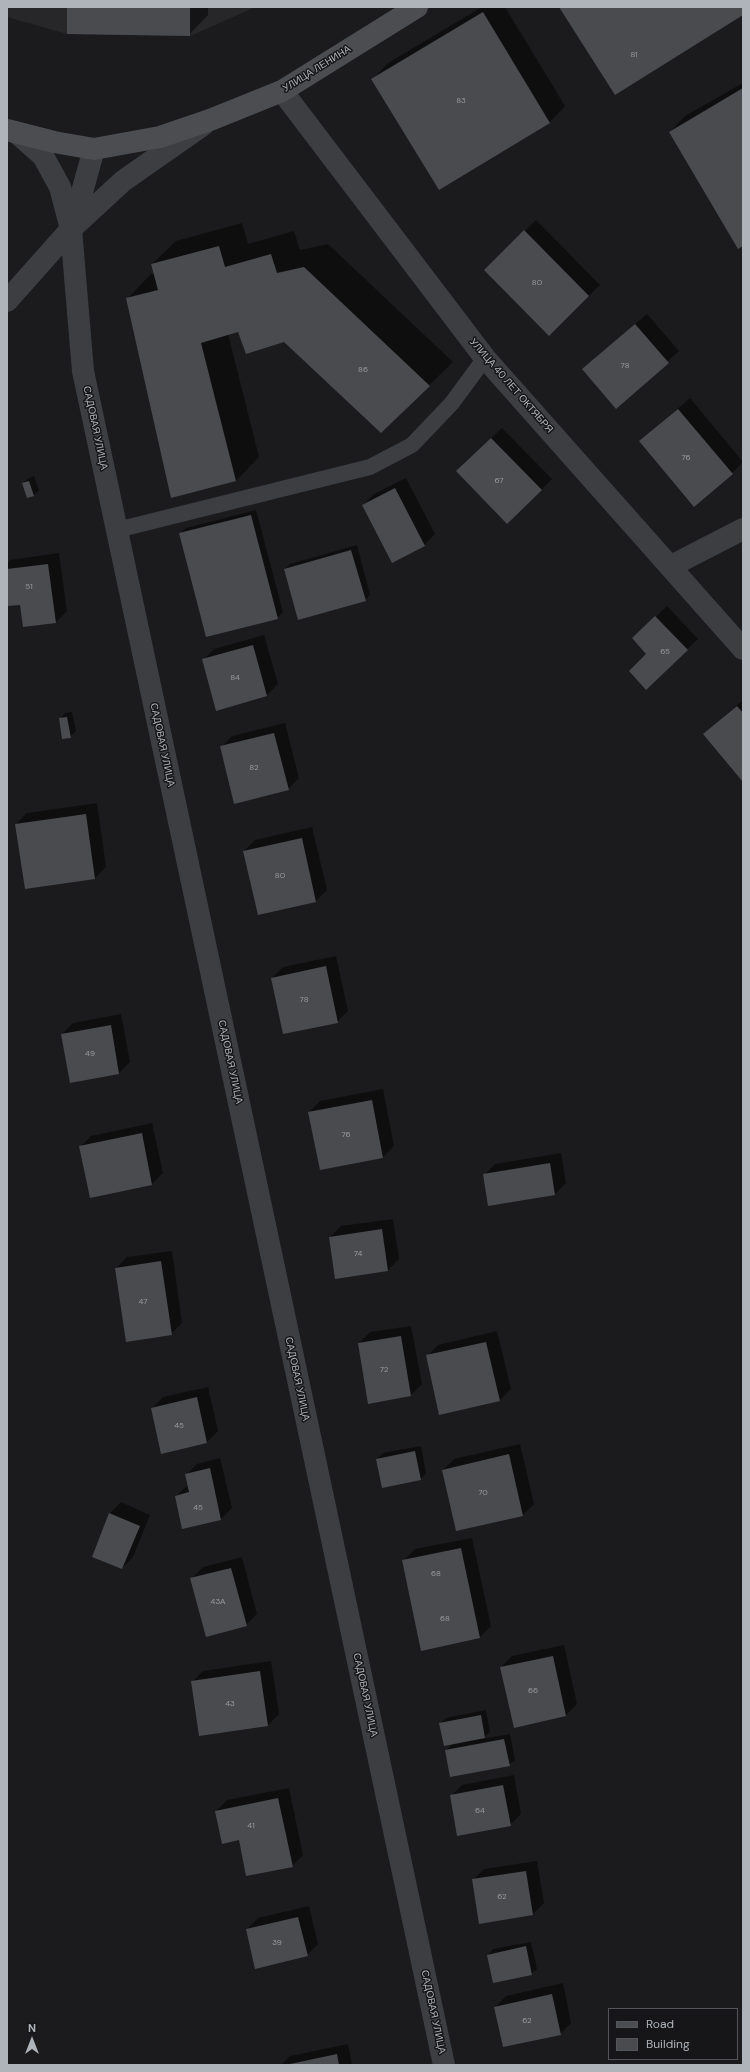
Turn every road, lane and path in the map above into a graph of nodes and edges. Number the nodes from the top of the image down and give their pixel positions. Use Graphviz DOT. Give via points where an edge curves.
graph roads {
  1 [pos="417,7"];
  2 [pos="282,91"];
  3 [pos="210,120"];
  4 [pos="12,132"];
  5 [pos="94,149"];
  6 [pos="71,229"];
  7 [pos="7,301"];
  8 [pos="484,358"];
  9 [pos="743,529"];
  10 [pos="116,530"];
  11 [pos="671,566"];
  12 [pos="743,648"];
  13 [pos="444,2065"];
  1 -- 2 [label="main road, УЛИЦА ЛЕНИНА"];
  2 -- 3 [label="main road, УЛИЦА ЛЕНИНА"];
  2 -- 8 [label="street, УЛИЦА 40 ЛЕТ ОКТЯБРЯ"];
  3 -- 5 [label="main road, УЛИЦА ЛЕНИНА" via="160,136"];
  3 -- 6 [label="street" via="123,182"];
  4 -- 5 [label="main road"];
  4 -- 6 [label="street" via="43,156 60,187"];
  5 -- 6 [label="street"];
  6 -- 7 [label="street"];
  6 -- 10 [label="street, САДОВАЯ УЛИЦА" via="82,371"];
  8 -- 10 [label="lane" via="452,403 412,445 370,467"];
  8 -- 11 [label="street, УЛИЦА 40 ЛЕТ ОКТЯБРЯ"];
  9 -- 11 [label="street"];
  10 -- 13 [label="street, САДОВАЯ УЛИЦА"];
  11 -- 12 [label="street, УЛИЦА 40 ЛЕТ ОКТЯБРЯ"];
}
